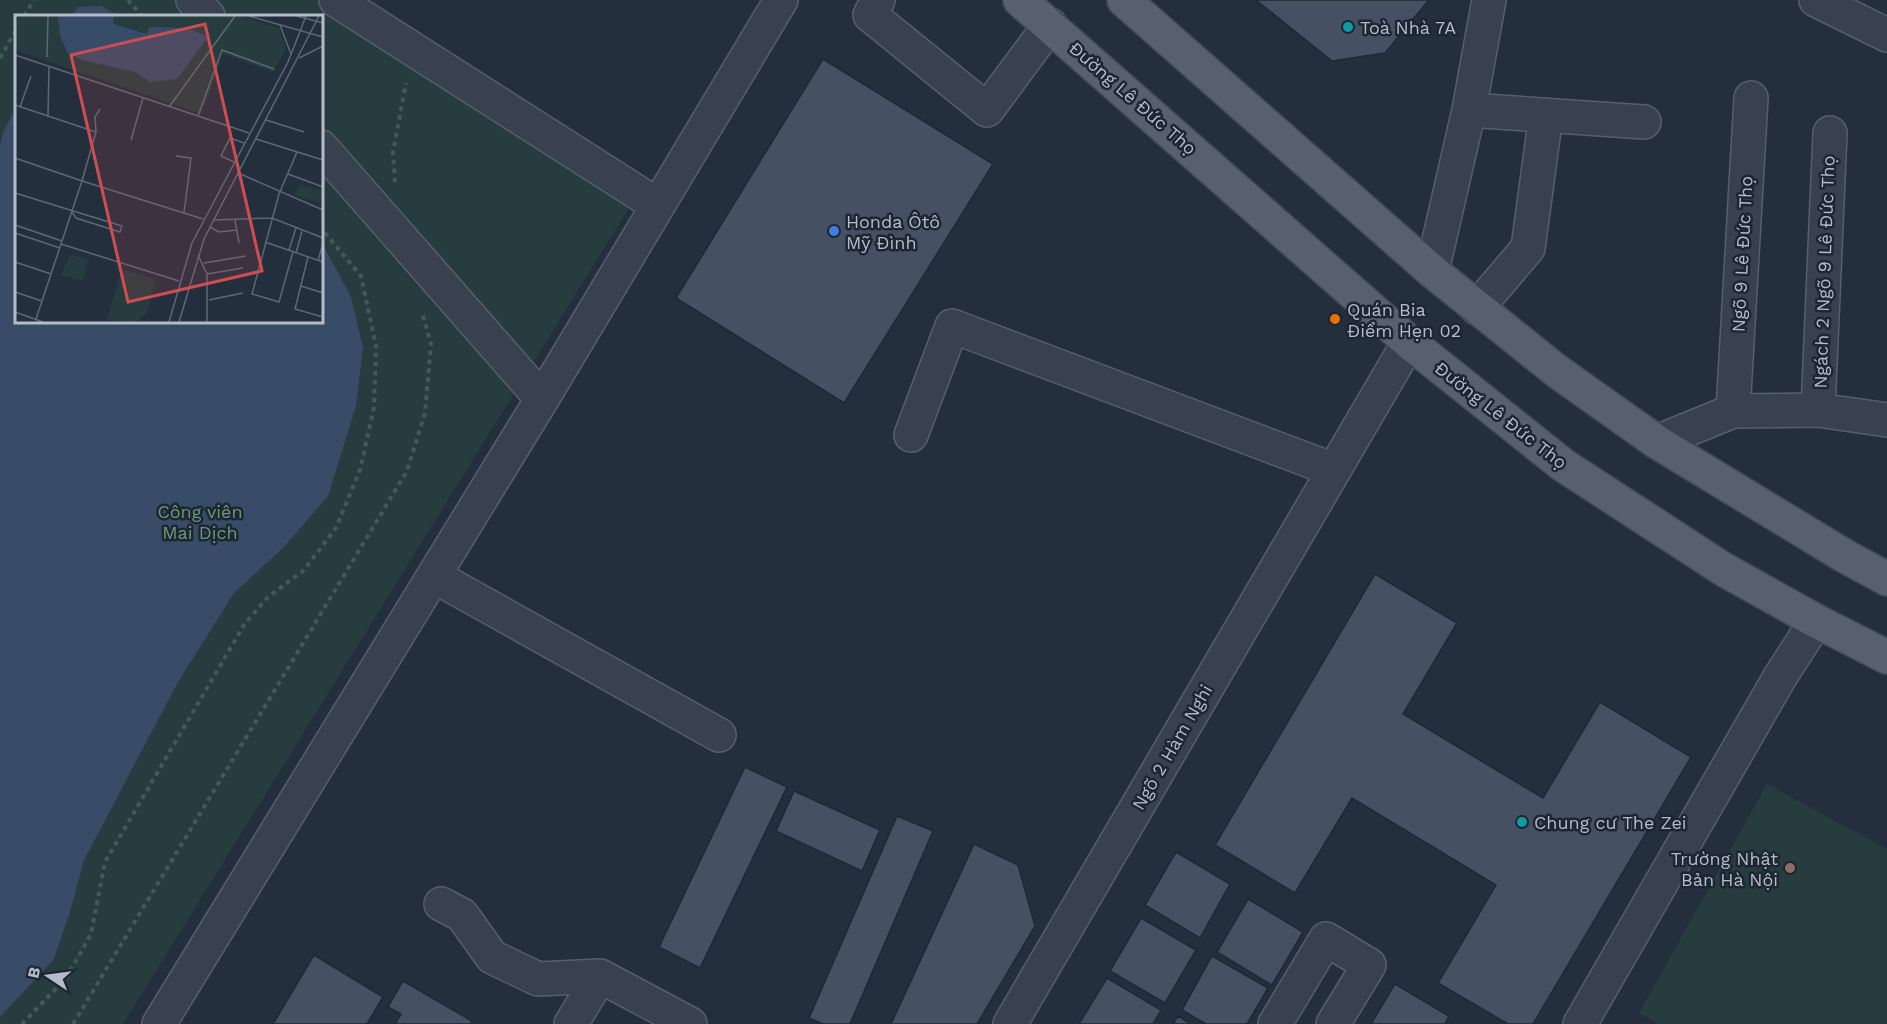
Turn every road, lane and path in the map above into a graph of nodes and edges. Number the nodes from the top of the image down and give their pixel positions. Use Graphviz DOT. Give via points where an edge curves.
graph roads {
  1 [pos="34,0"];
  2 [pos="128,0"];
  3 [pos="193,0"];
  4 [pos="336,0"];
  5 [pos="781,0"];
  6 [pos="878,0"];
  7 [pos="1020,0"];
  8 [pos="1489,0"];
  9 [pos="1816,0"];
  10 [pos="1135,4"];
  11 [pos="25,15"];
  12 [pos="141,15"];
  13 [pos="207,15"];
  14 [pos="1050,25"];
  15 [pos="15,32"];
  16 [pos="1887,35"];
  17 [pos="413,49"];
  18 [pos="0,57"];
  19 [pos="1751,98"];
  20 [pos="1469,110"];
  21 [pos="1546,115"];
  22 [pos="1644,122"];
  23 [pos="1830,133"];
  24 [pos="322,148"];
  25 [pos="396,184"];
  26 [pos="657,205"];
  27 [pos="322,229"];
  28 [pos="1432,271"];
  29 [pos="418,301"];
  30 [pos="1477,308"];
  31 [pos="1409,342"];
  32 [pos="542,399"];
  33 [pos="1818,410"];
  34 [pos="1733,411"];
  35 [pos="1887,420"];
  36 [pos="911,435"];
  37 [pos="1657,441"];
  38 [pos="1334,470"];
  39 [pos="434,576"];
  40 [pos="1887,579"];
  41 [pos="1816,621"];
  42 [pos="1887,657"];
  43 [pos="719,735"];
  44 [pos="441,904"];
  45 [pos="600,976"];
  46 [pos="22,1024"];
  47 [pos="73,1024"];
  48 [pos="159,1024"];
  49 [pos="571,1024"];
  50 [pos="690,1024"];
  51 [pos="1010,1024"];
  52 [pos="1275,1024"];
  53 [pos="1334,1024"];
  54 [pos="1580,1024"];
  1 -- 11 [label="path"];
  2 -- 12 [label="path"];
  3 -- 13 [label="street"];
  4 -- 17 [label="street"];
  5 -- 26 [label="street"];
  6 -- 14 [label="street" via="870,15 987,110"];
  7 -- 14 [label="main road, Đường Lê Đức Thọ"];
  8 -- 20 [label="street"];
  9 -- 16 [label="street"];
  10 -- 28 [label="main road"];
  14 -- 31 [label="main road, Đường Lê Đức Thọ"];
  15 -- 18 [label="path"];
  17 -- 25 [label="path" via="393,153"];
  17 -- 26 [label="street"];
  19 -- 34 [label="street, Ngõ 9 Lê Đức Thọ"];
  20 -- 21 [label="street"];
  20 -- 28 [label="street"];
  21 -- 22 [label="street"];
  21 -- 30 [label="street" via="1528,248"];
  23 -- 33 [label="street, Ngách 2 Ngõ 9 Lê Đức Thọ"];
  24 -- 32 [label="street"];
  26 -- 32 [label="street"];
  27 -- 46 [label="path" via="361,276 376,346 374,407 360,470 336,528 304,570 267,598 244,625 105,862 91,934 67,976"];
  28 -- 30 [label="main road"];
  29 -- 47 [label="path" via="431,344 425,413 406,471"];
  30 -- 37 [label="main road" via="1558,372"];
  31 -- 38 [label="street, Ngõ 2 Hàm Nghi"];
  31 -- 41 [label="main road, Đường Lê Đức Thọ" via="1563,465 1723,569"];
  32 -- 39 [label="street"];
  33 -- 34 [label="street"];
  33 -- 35 [label="street"];
  34 -- 37 [label="street"];
  36 -- 38 [label="street" via="952,326"];
  37 -- 40 [label="main road"];
  38 -- 51 [label="street, Ngõ 2 Hàm Nghi"];
  39 -- 43 [label="street"];
  39 -- 48 [label="street"];
  41 -- 42 [label="main road, Đường Lê Đức Thọ"];
  41 -- 54 [label="street" via="1780,676"];
  44 -- 45 [label="street" via="462,915 492,957 538,979"];
  45 -- 49 [label="street"];
  45 -- 50 [label="street"];
  52 -- 53 [label="street" via="1326,939 1369,965"];
}
